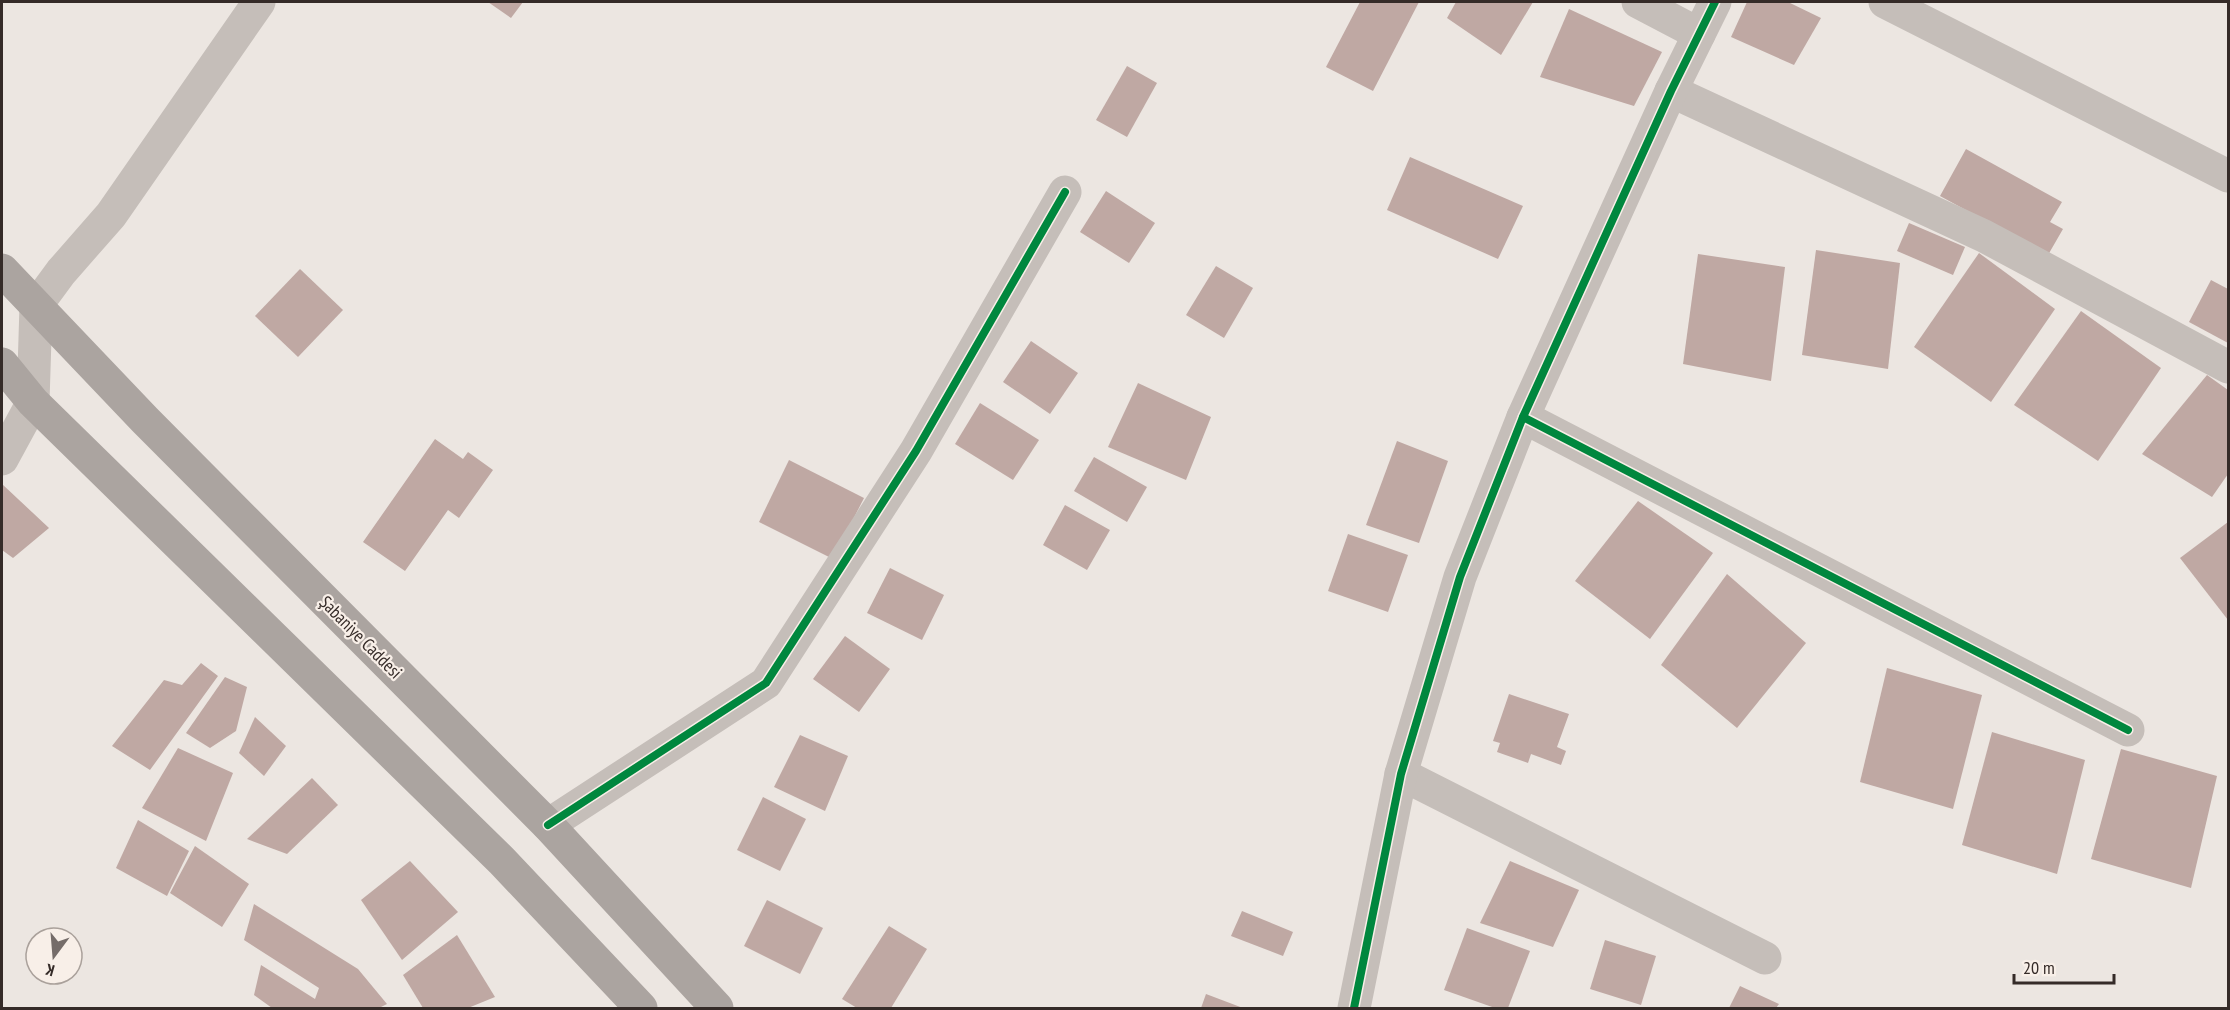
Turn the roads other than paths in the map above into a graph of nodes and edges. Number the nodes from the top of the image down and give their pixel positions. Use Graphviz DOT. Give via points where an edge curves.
graph roads {
  1 [pos="258,2"];
  2 [pos="1638,2"];
  3 [pos="1715,2"];
  4 [pos="1885,2"];
  5 [pos="1699,34"];
  6 [pos="1671,91"];
  7 [pos="2229,176"];
  8 [pos="1065,192"];
  9 [pos="2,270"];
  10 [pos="36,306"];
  11 [pos="2,364"];
  12 [pos="2229,367"];
  13 [pos="33,402"];
  14 [pos="1523,417"];
  15 [pos="2,459"];
  16 [pos="2128,730"];
  17 [pos="1401,774"];
  18 [pos="548,825"];
  19 [pos="1765,958"];
  20 [pos="641,1008"];
  21 [pos="717,1008"];
  22 [pos="1354,1008"];
  1 -- 10 [label="street" via="111,215"];
  2 -- 5 [label="street"];
  3 -- 5 [label="street"];
  4 -- 7 [label="street"];
  5 -- 6 [label="street"];
  6 -- 12 [label="street" via="1984,236"];
  6 -- 14 [label="street"];
  8 -- 18 [label="street" via="916,451 766,683"];
  9 -- 10 [label="highway, Şabaniye Caddesi"];
  10 -- 13 [label="street"];
  10 -- 18 [label="highway, Şabaniye Caddesi"];
  11 -- 13 [label="highway"];
  13 -- 15 [label="street"];
  13 -- 20 [label="highway" via="502,861"];
  14 -- 16 [label="street"];
  14 -- 17 [label="street" via="1460,577"];
  17 -- 19 [label="street"];
  17 -- 22 [label="street"];
  18 -- 21 [label="highway, Şabaniye Caddesi"];
}
